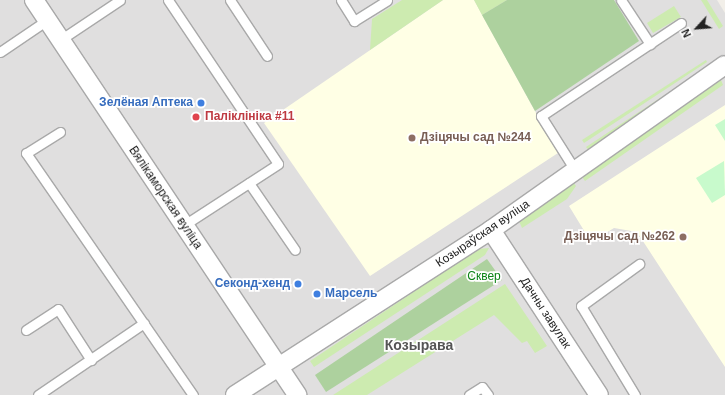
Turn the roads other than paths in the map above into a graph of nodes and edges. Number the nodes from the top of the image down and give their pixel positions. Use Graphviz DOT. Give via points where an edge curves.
graph roads {
  1 [pos="34,0"];
  2 [pos="119,0"];
  3 [pos="168,0"];
  4 [pos="230,0"];
  5 [pos="341,0"];
  6 [pos="387,0"];
  7 [pos="621,0"];
  8 [pos="47,20"];
  9 [pos="681,23"];
  10 [pos="60,40"];
  11 [pos="650,44"];
  12 [pos="0,52"];
  13 [pos="267,56"];
  14 [pos="725,65"];
  15 [pos="60,132"];
  16 [pos="575,170"];
  17 [pos="249,183"];
  18 [pos="184,225"];
  19 [pos="491,230"];
  20 [pos="295,250"];
  21 [pos="639,264"];
  22 [pos="144,323"];
  23 [pos="26,330"];
  24 [pos="91,360"];
  25 [pos="280,368"];
  26 [pos="38,395"];
  27 [pos="193,395"];
  28 [pos="235,395"];
  29 [pos="297,395"];
  30 [pos="469,395"];
  31 [pos="488,395"];
  32 [pos="599,395"];
  33 [pos="635,395"];
  1 -- 8 [label="street, Вялікаморская вуліца"];
  2 -- 10 [label="lane"];
  3 -- 17 [label="lane" via="278,164"];
  4 -- 13 [label="lane"];
  5 -- 6 [label="lane" via="354,21"];
  7 -- 11 [label="lane"];
  8 -- 10 [label="street, Вялікаморская вуліца"];
  8 -- 12 [label="lane"];
  9 -- 11 [label="lane"];
  10 -- 18 [label="street, Вялікаморская вуліца"];
  11 -- 16 [label="lane" via="541,116"];
  14 -- 16 [label="street, Козыраўская вуліца"];
  15 -- 22 [label="lane" via="26,153"];
  16 -- 19 [label="street, Козыраўская вуліца"];
  17 -- 18 [label="lane"];
  17 -- 20 [label="lane"];
  18 -- 25 [label="street, Вялікаморская вуліца"];
  19 -- 25 [label="street, Козыраўская вуліца"];
  19 -- 32 [label="street, Дачны завулак"];
  21 -- 33 [label="lane" via="581,306"];
  22 -- 24 [label="lane"];
  22 -- 27 [label="lane"];
  23 -- 24 [label="lane" via="58,309"];
  24 -- 26 [label="lane"];
  25 -- 28 [label="street, Козыраўская вуліца"];
  25 -- 29 [label="street, Вялікаморская вуліца"];
  30 -- 31 [label="lane" via="482,387"];
}
